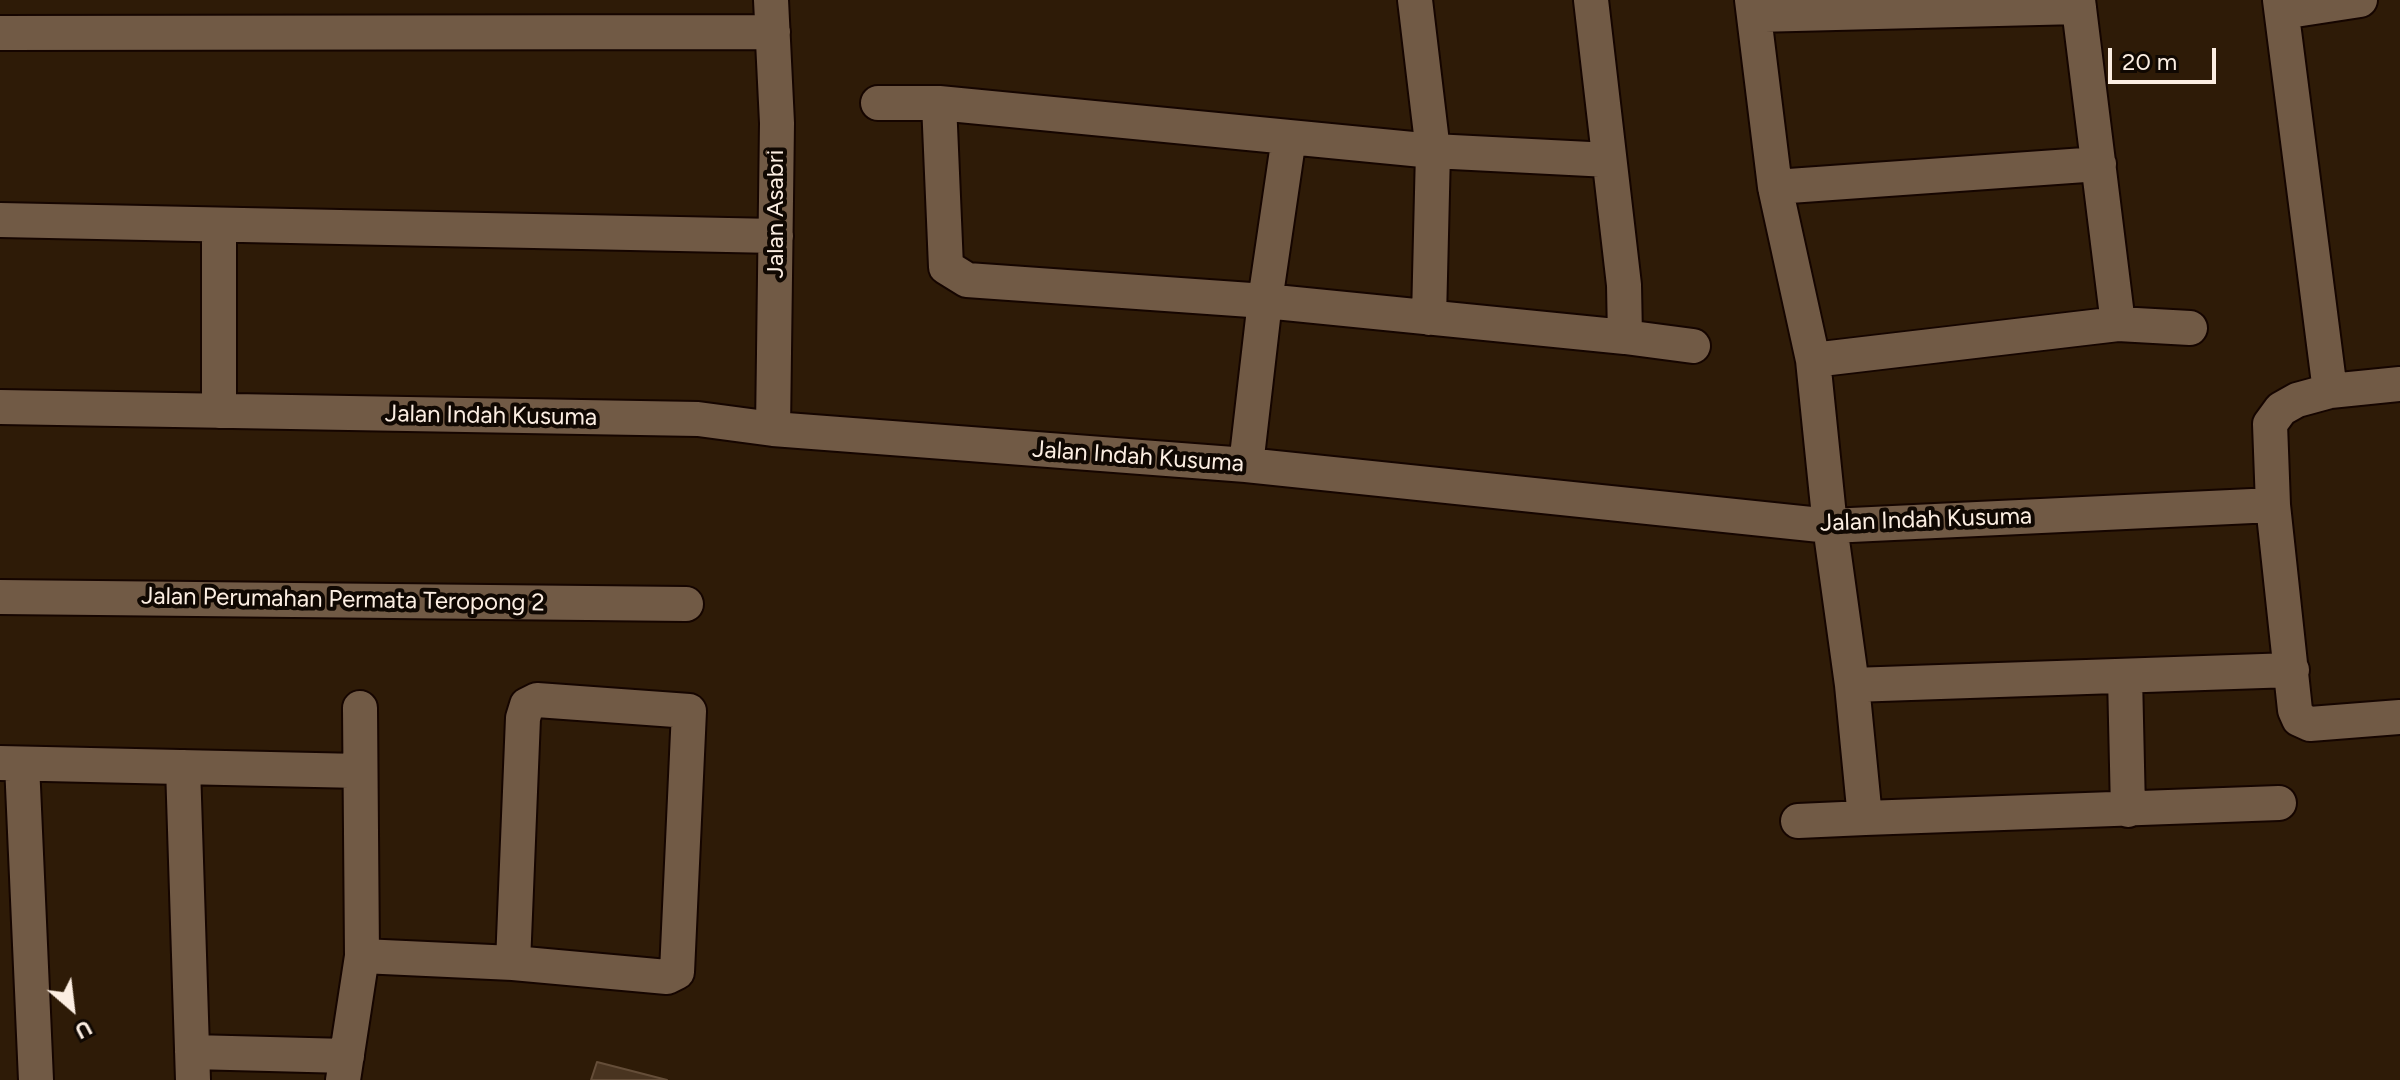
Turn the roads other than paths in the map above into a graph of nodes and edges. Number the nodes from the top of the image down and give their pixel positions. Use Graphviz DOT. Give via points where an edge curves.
graph roads {
  1 [pos="1415,0"];
  2 [pos="1591,0"];
  3 [pos="2360,0"];
  4 [pos="2078,4"];
  5 [pos="2281,6"];
  6 [pos="1753,8"];
  7 [pos="772,16"];
  8 [pos="0,33"];
  9 [pos="878,103"];
  10 [pos="939,103"];
  11 [pos="1289,137"];
  12 [pos="1433,151"];
  13 [pos="1609,160"];
  14 [pos="2099,164"];
  15 [pos="1775,187"];
  16 [pos="0,220"];
  17 [pos="219,225"];
  18 [pos="776,236"];
  19 [pos="1265,301"];
  20 [pos="1429,318"];
  21 [pos="2118,324"];
  22 [pos="2190,328"];
  23 [pos="1625,337"];
  24 [pos="1693,346"];
  25 [pos="1813,360"];
  26 [pos="2400,384"];
  27 [pos="2330,391"];
  28 [pos="0,407"];
  29 [pos="219,411"];
  30 [pos="773,429"];
  31 [pos="1246,465"];
  32 [pos="2273,505"];
  33 [pos="1830,526"];
  34 [pos="0,597"];
  35 [pos="686,604"];
  36 [pos="2292,670"];
  37 [pos="2125,676"];
  38 [pos="1852,685"];
  39 [pos="360,708"];
  40 [pos="2400,717"];
  41 [pos="11,764"];
  42 [pos="183,767"];
  43 [pos="360,771"];
  44 [pos="2279,803"];
  45 [pos="2128,810"];
  46 [pos="1865,818"];
  47 [pos="1798,821"];
  48 [pos="362,956"];
  49 [pos="513,963"];
  50 [pos="192,1066"];
  51 [pos="345,1068"];
  52 [pos="36,1080"];
  1 -- 12 [label="street"];
  2 -- 13 [label="street"];
  3 -- 5 [label="street"];
  4 -- 6 [label="street"];
  4 -- 14 [label="street"];
  5 -- 27 [label="street"];
  6 -- 15 [label="street"];
  7 -- 8 [label="street"];
  7 -- 18 [label="street, Jalan Asabri"];
  9 -- 10 [label="street"];
  10 -- 11 [label="street"];
  10 -- 19 [label="street" via="944,251 946,267 954,274 967,280"];
  11 -- 12 [label="street"];
  11 -- 19 [label="street"];
  12 -- 13 [label="street"];
  12 -- 20 [label="street"];
  13 -- 23 [label="street"];
  14 -- 15 [label="street"];
  14 -- 21 [label="street"];
  15 -- 25 [label="street"];
  16 -- 17 [label="street"];
  17 -- 18 [label="street"];
  17 -- 29 [label="street"];
  18 -- 30 [label="street, Jalan Asabri"];
  19 -- 20 [label="street"];
  19 -- 31 [label="street"];
  20 -- 23 [label="street"];
  21 -- 22 [label="street"];
  21 -- 25 [label="street"];
  23 -- 24 [label="street"];
  25 -- 33 [label="street"];
  26 -- 27 [label="street"];
  27 -- 32 [label="street" via="2289,404 2270,424"];
  28 -- 29 [label="street, Jalan Indah Kusuma"];
  29 -- 30 [label="street, Jalan Indah Kusuma" via="698,419"];
  30 -- 31 [label="street, Jalan Indah Kusuma"];
  31 -- 33 [label="street, Jalan Indah Kusuma"];
  32 -- 33 [label="street, Jalan Indah Kusuma"];
  32 -- 36 [label="street"];
  33 -- 38 [label="street"];
  34 -- 35 [label="street, Jalan Perumahan Permata Teropong 2"];
  36 -- 37 [label="street"];
  36 -- 40 [label="street" via="2295,710 2310,724"];
  37 -- 38 [label="street"];
  37 -- 45 [label="street"];
  38 -- 46 [label="street"];
  39 -- 43 [label="street"];
  41 -- 42 [label="street"];
  41 -- 52 [label="street"];
  42 -- 43 [label="street"];
  42 -- 50 [label="street"];
  43 -- 48 [label="street"];
  44 -- 45 [label="street"];
  45 -- 46 [label="street"];
  46 -- 47 [label="street"];
  48 -- 49 [label="street"];
  48 -- 51 [label="street"];
  49 -- 49 [label="street" via="667,977 677,972 689,711 537,700 527,705"];
  50 -- 51 [label="street"];
}
